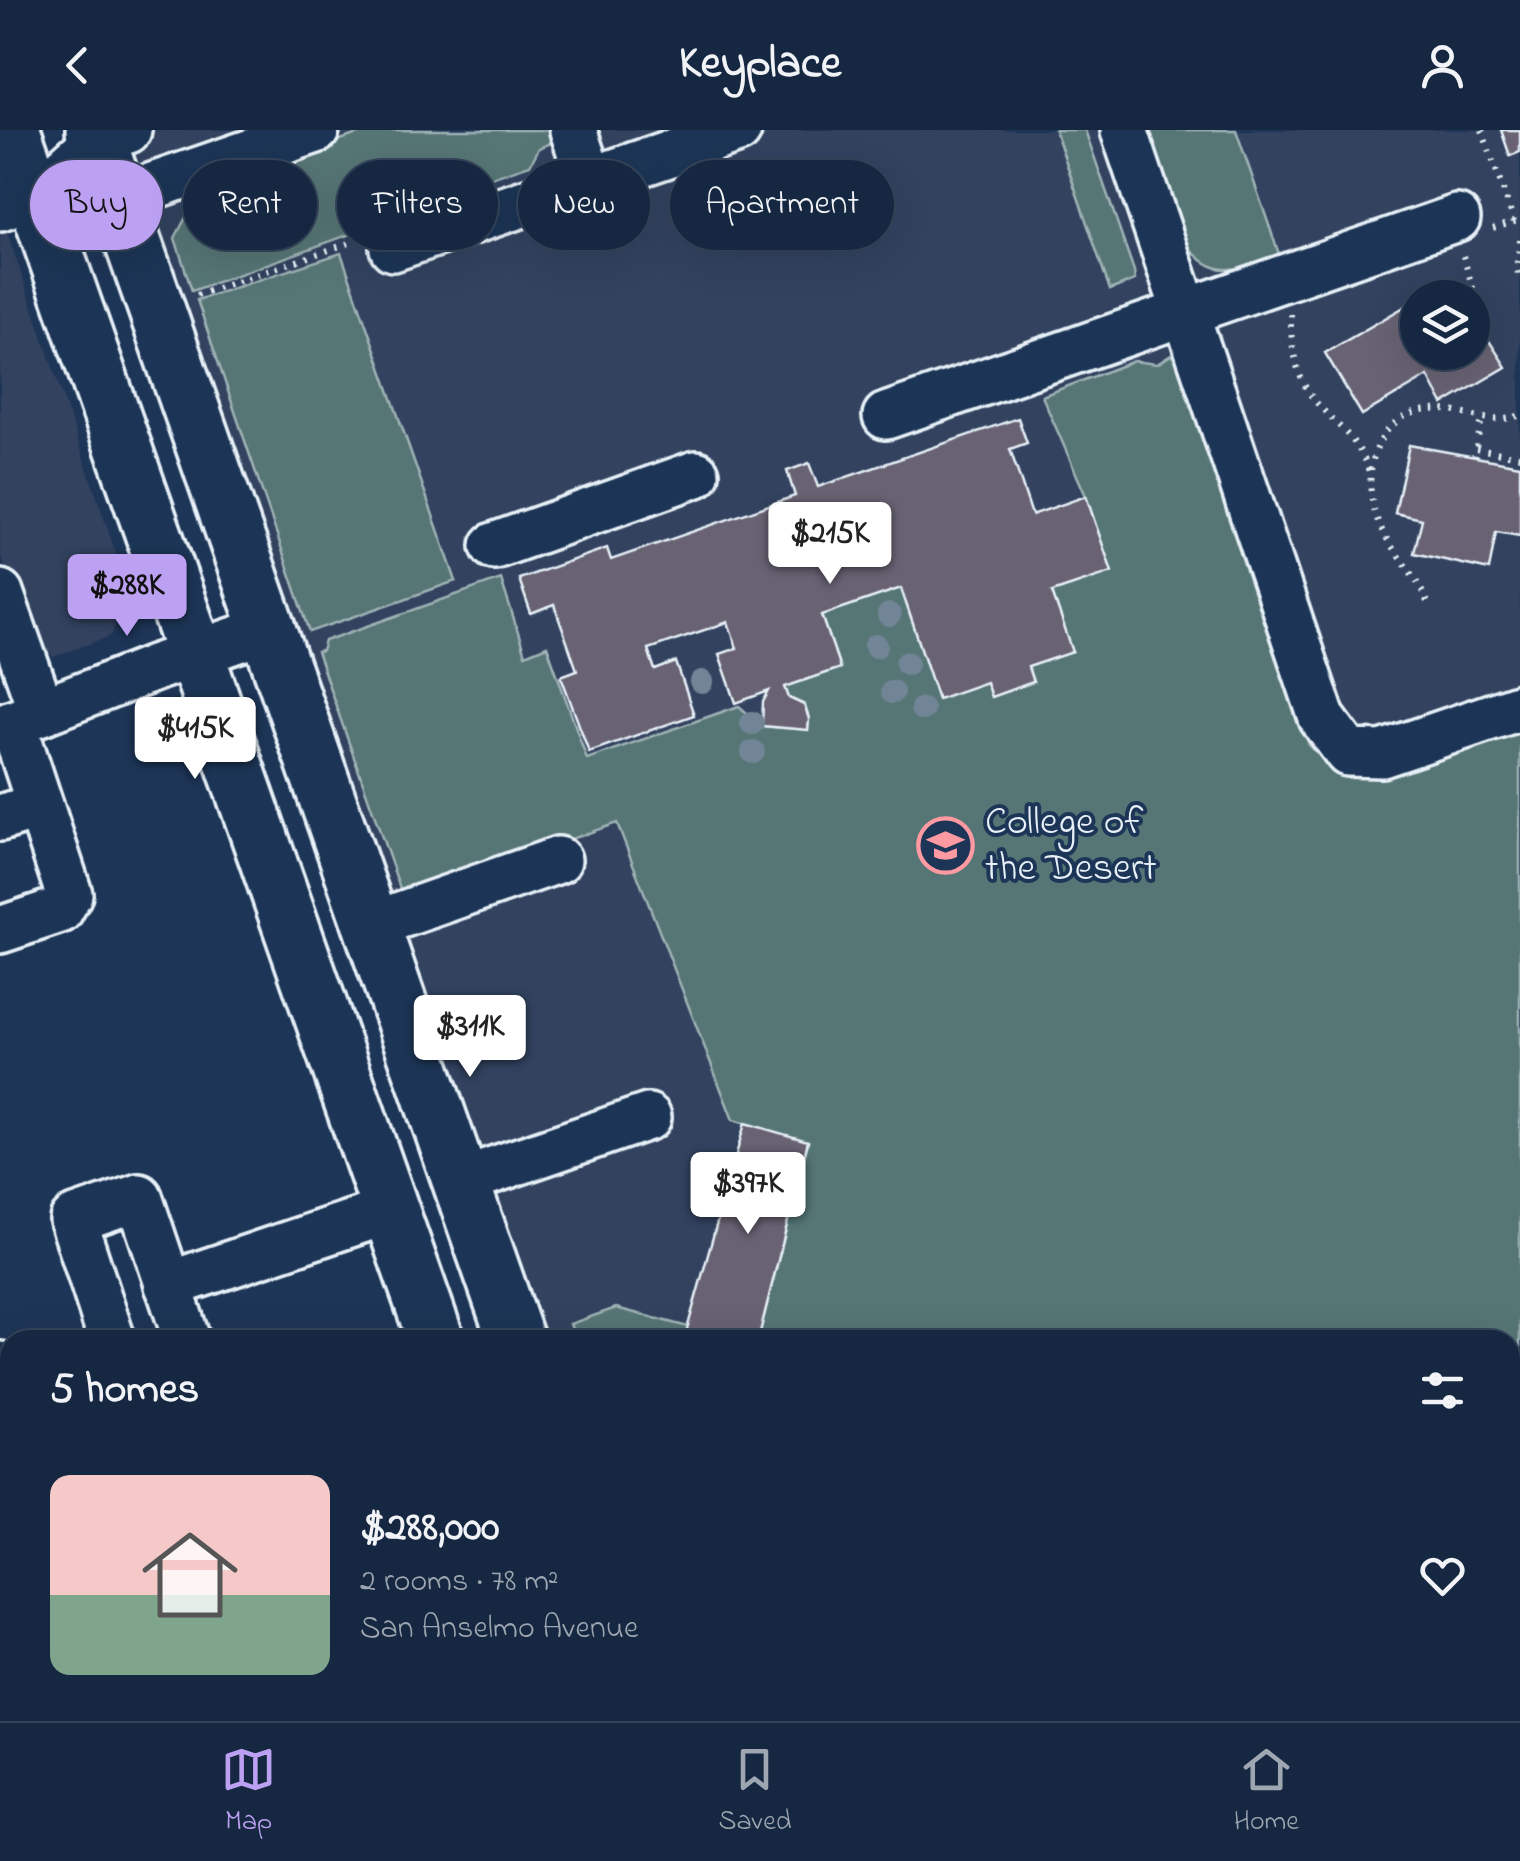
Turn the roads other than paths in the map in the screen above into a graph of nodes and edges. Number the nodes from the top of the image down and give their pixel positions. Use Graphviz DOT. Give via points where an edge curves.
graph roads {
  1 [pos="12,130"];
  2 [pos="316,130"];
  3 [pos="573,130"];
  4 [pos="738,130"];
  5 [pos="1124,130"];
  6 [pos="107,133"];
  7 [pos="112,160"];
  8 [pos="583,160"];
  9 [pos="649,160"];
  10 [pos="163,183"];
  11 [pos="18,202"];
  12 [pos="1457,229"];
  13 [pos="136,250"];
  14 [pos="1186,313"];
  15 [pos="886,416"];
  16 [pos="696,474"];
  17 [pos="494,546"];
  18 [pos="0,593"];
  19 [pos="268,629"];
  20 [pos="195,654"];
  21 [pos="1520,707"];
  22 [pos="18,721"];
  23 [pos="20,812"];
  24 [pos="558,860"];
  25 [pos="372,924"];
  26 [pos="0,930"];
  27 [pos="648,1117"];
  28 [pos="460,1182"];
  29 [pos="391,1210"];
  30 [pos="168,1285"];
  31 [pos="109,1330"];
  32 [pos="184,1330"];
  33 [pos="433,1330"];
  34 [pos="512,1330"];
  1 -- 11 [label="main road"];
  2 -- 10 [label="street"];
  3 -- 8 [label="street"];
  4 -- 9 [label="street"];
  5 -- 14 [label="street"];
  6 -- 7 [label="main road"];
  6 -- 11 [label="street"];
  11 -- 20 [label="main road"];
  12 -- 14 [label="street"];
  13 -- 19 [label="main road"];
  14 -- 15 [label="street"];
  14 -- 21 [label="street" via="1322,718 1348,753 1382,754"];
  16 -- 17 [label="street"];
  18 -- 22 [label="street"];
  19 -- 20 [label="street"];
  19 -- 25 [label="main road"];
  20 -- 22 [label="street"];
  20 -- 29 [label="main road"];
  22 -- 23 [label="street"];
  23 -- 26 [label="street" via="69,894 60,910"];
  24 -- 25 [label="street"];
  25 -- 28 [label="main road"];
  27 -- 28 [label="street"];
  28 -- 34 [label="main road"];
  29 -- 30 [label="street"];
  29 -- 33 [label="main road"];
  30 -- 31 [label="street" via="139,1197 73,1220"];
  30 -- 32 [label="street"];
}
